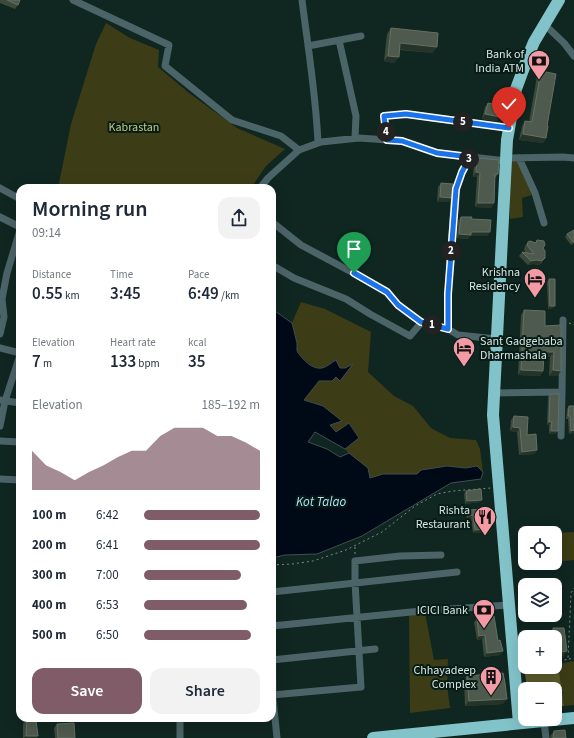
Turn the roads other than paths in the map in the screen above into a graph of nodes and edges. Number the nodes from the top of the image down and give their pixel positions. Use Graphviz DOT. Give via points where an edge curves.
graph roads {
  1 [pos="73,0"];
  2 [pos="302,0"];
  3 [pos="559,0"];
  4 [pos="544,24"];
  5 [pos="361,36"];
  6 [pos="339,40"];
  7 [pos="308,46"];
  8 [pos="574,56"];
  9 [pos="509,128"];
  10 [pos="355,138"];
  11 [pos="387,140"];
  12 [pos="318,143"];
  13 [pos="300,150"];
  14 [pos="519,158"];
  15 [pos="574,158"];
  16 [pos="506,160"];
  17 [pos="263,184"];
  18 [pos="0,188"];
  19 [pos="456,189"];
  20 [pos="16,197"];
  21 [pos="0,217"];
  22 [pos="544,223"];
  23 [pos="276,225"];
  24 [pos="16,226"];
  25 [pos="16,242"];
  26 [pos="276,267"];
  27 [pos="387,292"];
  28 [pos="564,320"];
  29 [pos="448,329"];
  30 [pos="0,334"];
  31 [pos="497,339"];
  32 [pos="0,348"];
  33 [pos="16,353"];
  34 [pos="16,365"];
  35 [pos="562,392"];
  36 [pos="494,393"];
  37 [pos="3,400"];
  38 [pos="16,402"];
  39 [pos="0,426"];
  40 [pos="561,436"];
  41 [pos="0,441"];
  42 [pos="16,442"];
  43 [pos="0,479"];
  44 [pos="16,480"];
  45 [pos="441,555"];
  46 [pos="457,572"];
  47 [pos="355,582"];
  48 [pos="276,592"];
  49 [pos="509,605"];
  50 [pos="357,617"];
  51 [pos="276,626"];
  52 [pos="375,649"];
  53 [pos="358,650"];
  54 [pos="276,660"];
  55 [pos="276,695"];
  56 [pos="518,710"];
  57 [pos="574,718"];
  58 [pos="562,719"];
  59 [pos="276,721"];
  60 [pos="180,722"];
  61 [pos="518,723"];
  62 [pos="545,726"];
  63 [pos="180,738"];
  64 [pos="278,738"];
  65 [pos="380,738"];
  66 [pos="546,738"];
  1 -- 13 [label="street" via="169,45 165,66 232,120 281,136"];
  2 -- 7 [label="street"];
  3 -- 4 [label="highway"];
  4 -- 8 [label="street"];
  4 -- 9 [label="highway" via="534,42 516,89"];
  5 -- 6 [label="street"];
  6 -- 7 [label="street"];
  6 -- 10 [label="street" via="356,116"];
  7 -- 12 [label="street"];
  9 -- 11 [label="street" via="406,114 384,116"];
  9 -- 16 [label="highway"];
  10 -- 11 [label="street"];
  10 -- 12 [label="street"];
  11 -- 16 [label="street" via="402,141 437,153"];
  12 -- 13 [label="street"];
  13 -- 17 [label="street"];
  14 -- 15 [label="street"];
  14 -- 16 [label="street"];
  14 -- 22 [label="street" via="535,193"];
  16 -- 31 [label="highway"];
  18 -- 20 [label="street"];
  19 -- 29 [label="street"];
  21 -- 24 [label="street"];
  23 -- 27 [label="street" via="301,245"];
  25 -- 30 [label="street" via="2,299 4,317"];
  26 -- 29 [label="street" via="294,278 346,299 410,336 421,322"];
  28 -- 35 [label="street"];
  29 -- 31 [label="street" via="458,335"];
  31 -- 36 [label="highway"];
  32 -- 33 [label="street"];
  34 -- 37 [label="street"];
  35 -- 36 [label="street"];
  35 -- 40 [label="street"];
  36 -- 49 [label="highway" via="493,416"];
  37 -- 38 [label="street"];
  37 -- 39 [label="street"];
  41 -- 42 [label="street"];
  43 -- 44 [label="street"];
  45 -- 47 [label="street" via="355,561"];
  46 -- 47 [label="street"];
  47 -- 48 [label="street"];
  47 -- 50 [label="street"];
  49 -- 50 [label="street"];
  49 -- 56 [label="highway"];
  50 -- 51 [label="street"];
  50 -- 53 [label="street"];
  52 -- 53 [label="street"];
  53 -- 54 [label="street"];
  53 -- 55 [label="street" via="360,687"];
  57 -- 58 [label="highway"];
  59 -- 64 [label="street"];
  60 -- 63 [label="street"];
  61 -- 65 [label="highway"];
  62 -- 66 [label="street"];
}
